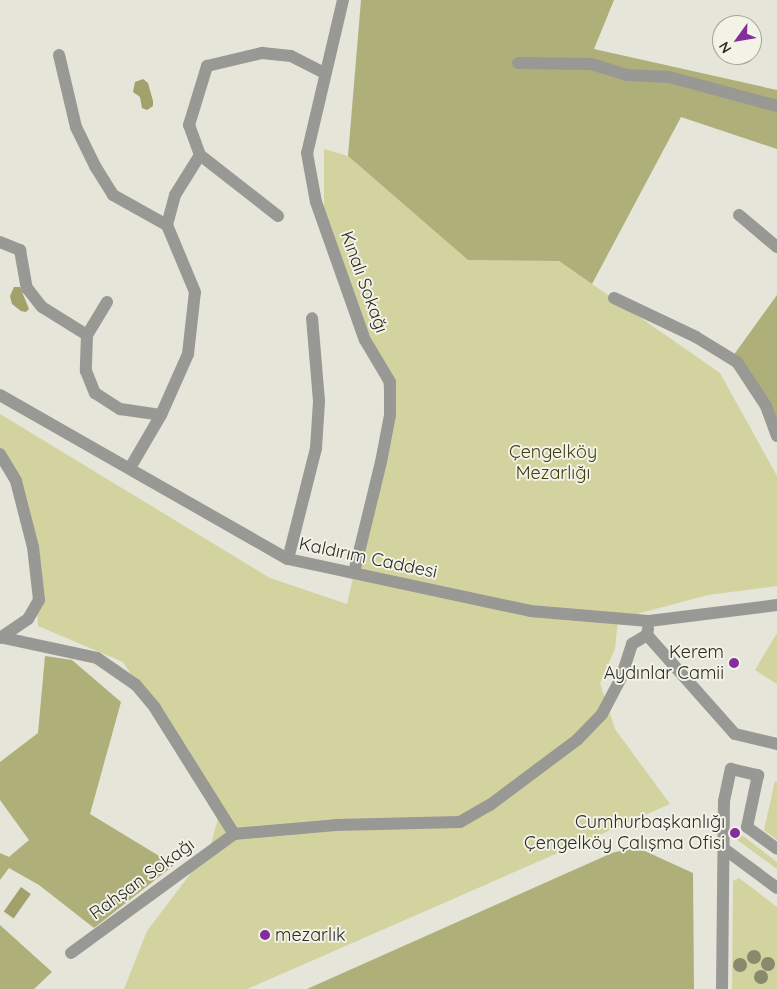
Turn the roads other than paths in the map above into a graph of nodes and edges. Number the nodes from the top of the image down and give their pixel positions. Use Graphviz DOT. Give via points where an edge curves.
graph roads {
  1 [pos="343,0"];
  2 [pos="59,55"];
  3 [pos="518,63"];
  4 [pos="324,73"];
  5 [pos="777,106"];
  6 [pos="200,155"];
  7 [pos="739,215"];
  8 [pos="278,216"];
  9 [pos="167,226"];
  10 [pos="0,242"];
  11 [pos="777,247"];
  12 [pos="614,298"];
  13 [pos="107,302"];
  14 [pos="312,318"];
  15 [pos="87,335"];
  16 [pos="2,397"];
  17 [pos="161,414"];
  18 [pos="777,436"];
  19 [pos="0,454"];
  20 [pos="130,468"];
  21 [pos="288,559"];
  22 [pos="354,573"];
  23 [pos="777,605"];
  24 [pos="649,621"];
  25 [pos="647,635"];
  26 [pos="0,638"];
  27 [pos="777,744"];
  28 [pos="234,834"];
  29 [pos="723,848"];
  30 [pos="777,849"];
  31 [pos="777,888"];
  32 [pos="71,953"];
  33 [pos="722,989"];
  1 -- 4 [label="street, Kınalı Sokağı"];
  2 -- 9 [label="street" via="76,127 113,195"];
  3 -- 5 [label="street" via="591,64 626,75 669,77"];
  4 -- 6 [label="street" via="291,56 262,53 207,66 189,125"];
  4 -- 22 [label="street, Kınalı Sokağı" via="307,152 316,202 365,340 390,382 390,415"];
  6 -- 8 [label="street"];
  6 -- 9 [label="street" via="175,196"];
  7 -- 11 [label="street"];
  9 -- 17 [label="street" via="194,292 188,354"];
  10 -- 15 [label="street" via="20,250 27,288 42,307"];
  12 -- 18 [label="street" via="696,337 737,362 766,406"];
  13 -- 15 [label="street"];
  14 -- 21 [label="street" via="319,401 316,448"];
  15 -- 17 [label="street" via="86,371 96,393 120,409"];
  16 -- 20 [label="street, Kaldırım Caddesi"];
  17 -- 20 [label="street"];
  19 -- 26 [label="street" via="16,481 33,547 39,600 28,619"];
  20 -- 21 [label="street, Kaldırım Caddesi"];
  21 -- 22 [label="street, Kaldırım Caddesi"];
  22 -- 24 [label="street, Kaldırım Caddesi" via="530,611"];
  23 -- 24 [label="street, Kaldırım Caddesi"];
  24 -- 25 [label="street"];
  25 -- 27 [label="street" via="735,734"];
  25 -- 28 [label="street" via="632,644 621,678 602,714 577,740 490,805 460,822 336,825"];
  26 -- 28 [label="street" via="97,658 136,685 155,708"];
  28 -- 32 [label="street, Rahşan Sokağı"];
  29 -- 30 [label="street" via="724,801 731,769 758,775 747,827"];
  29 -- 31 [label="street"];
  29 -- 33 [label="street"];
}
